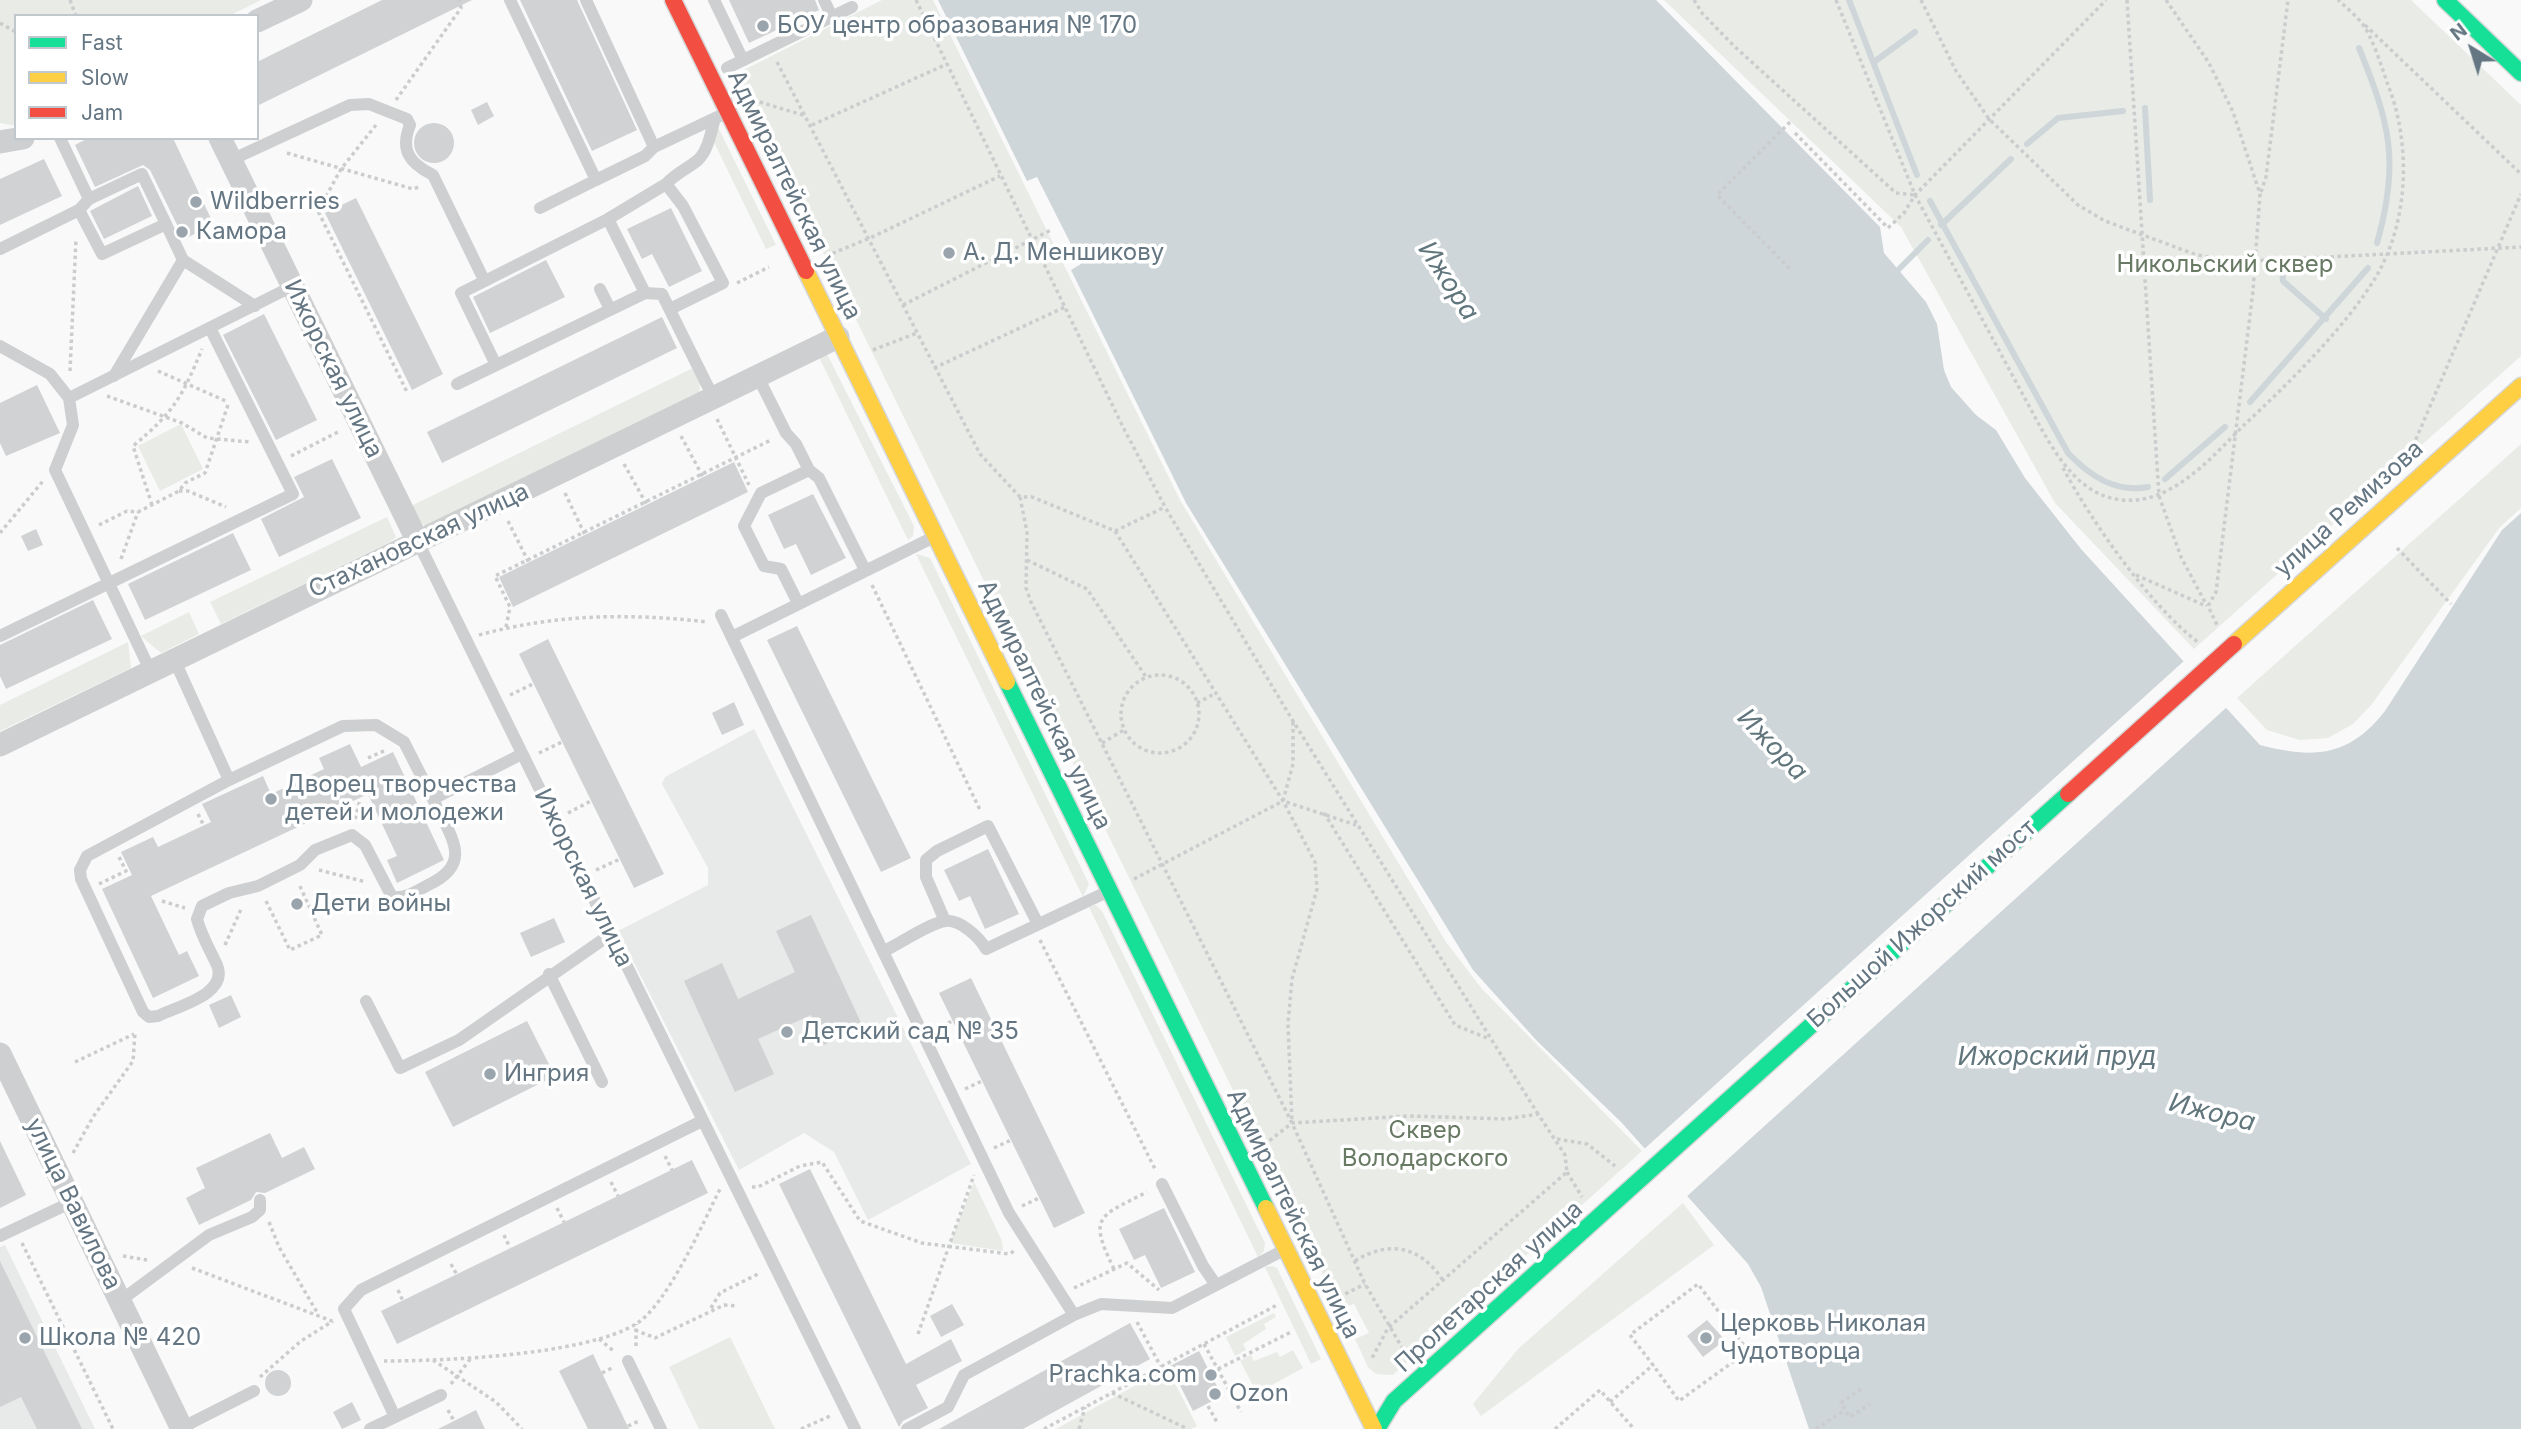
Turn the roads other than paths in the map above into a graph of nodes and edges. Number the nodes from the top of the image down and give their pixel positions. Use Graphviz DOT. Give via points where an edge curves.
graph roads {
  1 [pos="301,0"];
  2 [pos="510,0"];
  3 [pos="586,0"];
  4 [pos="673,0"];
  5 [pos="714,0"];
  6 [pos="824,0"];
  7 [pos="2445,0"];
  8 [pos="852,7"];
  9 [pos="832,17"];
  10 [pos="259,20"];
  11 [pos="743,60"];
  12 [pos="727,68"];
  13 [pos="2521,73"];
  14 [pos="721,115"];
  15 [pos="61,140"];
  16 [pos="221,140"];
  17 [pos="654,147"];
  18 [pos="231,160"];
  19 [pos="596,180"];
  20 [pos="666,184"];
  21 [pos="89,199"];
  22 [pos="540,208"];
  23 [pos="79,210"];
  24 [pos="608,219"];
  25 [pos="166,224"];
  26 [pos="0,249"];
  27 [pos="183,260"];
  28 [pos="484,280"];
  29 [pos="293,286"];
  30 [pos="600,289"];
  31 [pos="645,293"];
  32 [pos="255,306"];
  33 [pos="610,309"];
  34 [pos="670,309"];
  35 [pos="210,328"];
  36 [pos="838,337"];
  37 [pos="0,346"];
  38 [pos="496,365"];
  39 [pos="114,376"];
  40 [pos="758,377"];
  41 [pos="457,384"];
  42 [pos="2521,386"];
  43 [pos="69,398"];
  44 [pos="712,400"];
  45 [pos="809,470"];
  46 [pos="936,535"];
  47 [pos="418,542"];
  48 [pos="865,570"];
  49 [pos="108,584"];
  50 [pos="798,603"];
  51 [pos="0,636"];
  52 [pos="174,659"];
  53 [pos="2208,667"];
  54 [pos="150,670"];
  55 [pos="0,745"];
  56 [pos="522,754"];
  57 [pos="229,780"];
  58 [pos="433,799"];
  59 [pos="1110,891"];
  60 [pos="945,921"];
  61 [pos="1038,924"];
  62 [pos="611,934"];
  63 [pos="884,951"];
  64 [pos="549,974"];
  65 [pos="366,1001"];
  66 [pos="0,1054"];
  67 [pos="602,1082"];
  68 [pos="702,1121"];
  69 [pos="1638,1183"];
  70 [pos="1163,1184"];
  71 [pos="72,1202"];
  72 [pos="260,1205"];
  73 [pos="0,1236"];
  74 [pos="1285,1250"];
  75 [pos="1216,1285"];
  76 [pos="120,1301"];
  77 [pos="1074,1315"];
  78 [pos="628,1361"];
  79 [pos="254,1391"];
  80 [pos="441,1395"];
  81 [pos="395,1417"];
  82 [pos="1406,1418"];
  83 [pos="181,1428"];
  84 [pos="370,1429"];
  85 [pos="661,1429"];
  86 [pos="855,1429"];
  87 [pos="907,1429"];
  88 [pos="1377,1429"];
  1 -- 10 [label="street"];
  2 -- 19 [label="lane"];
  3 -- 17 [label="lane"];
  4 -- 14 [label="main road, Адмиралтейская улица"];
  5 -- 11 [label="lane"];
  6 -- 9 [label="lane"];
  7 -- 13 [label="main road"];
  8 -- 9 [label="lane"];
  9 -- 11 [label="lane"];
  11 -- 12 [label="lane"];
  14 -- 17 [label="lane"];
  14 -- 20 [label="lane" via="699,159"];
  14 -- 36 [label="main road, Адмиралтейская улица"];
  15 -- 21 [label="lane"];
  16 -- 18 [label="street, Ижорская улица"];
  17 -- 19 [label="lane"];
  18 -- 28 [label="lane" via="350,104 369,104 407,119 406,153 433,174"];
  18 -- 29 [label="street, Ижорская улица"];
  19 -- 22 [label="lane"];
  20 -- 24 [label="lane"];
  20 -- 34 [label="lane" via="723,283"];
  21 -- 23 [label="lane"];
  21 -- 25 [label="lane" via="142,174"];
  23 -- 25 [label="lane" via="102,254"];
  23 -- 26 [label="lane"];
  24 -- 28 [label="lane"];
  24 -- 31 [label="lane"];
  25 -- 27 [label="lane"];
  27 -- 32 [label="lane"];
  27 -- 39 [label="lane"];
  28 -- 38 [label="lane" via="461,293"];
  29 -- 32 [label="lane"];
  29 -- 47 [label="street, Ижорская улица"];
  30 -- 33 [label="lane"];
  31 -- 33 [label="lane"];
  31 -- 34 [label="lane" via="662,294"];
  32 -- 35 [label="lane"];
  33 -- 38 [label="lane"];
  34 -- 44 [label="lane"];
  35 -- 39 [label="lane"];
  35 -- 49 [label="lane" via="293,494"];
  36 -- 40 [label="street, Стахановская улица"];
  36 -- 46 [label="main road, Адмиралтейская улица"];
  37 -- 43 [label="lane" via="50,374"];
  38 -- 41 [label="lane"];
  39 -- 43 [label="lane"];
  40 -- 44 [label="street, Стахановская улица"];
  40 -- 45 [label="lane"];
  42 -- 53 [label="main road, улица Ремизова"];
  43 -- 49 [label="lane" via="73,425 55,470"];
  44 -- 47 [label="street, Стахановская улица"];
  45 -- 48 [label="lane" via="819,478"];
  45 -- 50 [label="lane" via="761,493 744,526 764,566 781,569"];
  46 -- 48 [label="lane"];
  46 -- 59 [label="main road, Адмиралтейская улица"];
  47 -- 52 [label="street, Стахановская улица"];
  47 -- 56 [label="lane, Ижорская улица"];
  48 -- 50 [label="lane"];
  49 -- 51 [label="lane"];
  49 -- 54 [label="lane"];
  50 -- 63 [label="lane" via="726,626"];
  52 -- 54 [label="street, Стахановская улица"];
  52 -- 57 [label="lane"];
  53 -- 69 [label="main road, Большой Ижорский мост"];
  54 -- 55 [label="street, Стахановская улица"];
  56 -- 58 [label="lane"];
  56 -- 62 [label="lane, Ижорская улица"];
  57 -- 58 [label="lane" via="343,726 376,725 404,742"];
  57 -- 58 [label="lane" via="87,856 82,863 81,879 149,1017 209,992 219,983 220,973 198,926 197,912 208,902 296,867 315,850 352,835 365,845 392,897 442,879 452,871 456,850"];
  59 -- 61 [label="lane"];
  59 -- 74 [label="main road, Адмиралтейская улица"];
  60 -- 61 [label="lane" via="980,939 986,949"];
  60 -- 61 [label="lane" via="926,877 926,860 988,826"];
  60 -- 63 [label="lane"];
  62 -- 64 [label="lane"];
  62 -- 68 [label="lane, Ижорская улица"];
  63 -- 77 [label="lane" via="1009,1213"];
  64 -- 65 [label="lane" via="459,1040 400,1068"];
  64 -- 67 [label="lane"];
  66 -- 71 [label="street, улица Вавилова"];
  68 -- 81 [label="lane" via="361,1290 344,1309"];
  68 -- 86 [label="lane, Ижорская улица"];
  69 -- 88 [label="main road, Пролетарская улица" via="1394,1401"];
  70 -- 75 [label="lane"];
  71 -- 73 [label="lane"];
  71 -- 76 [label="street, улица Вавилова"];
  72 -- 76 [label="lane" via="252,1217 209,1234"];
  74 -- 75 [label="lane"];
  74 -- 88 [label="main road, Адмиралтейская улица"];
  75 -- 77 [label="lane" via="1176,1306 1101,1304"];
  76 -- 83 [label="street, улица Вавилова"];
  77 -- 87 [label="lane" via="964,1375 948,1406"];
  78 -- 85 [label="lane"];
  79 -- 83 [label="lane"];
  80 -- 81 [label="lane"];
  81 -- 84 [label="lane"];
  82 -- 88 [label="main road"];
}
